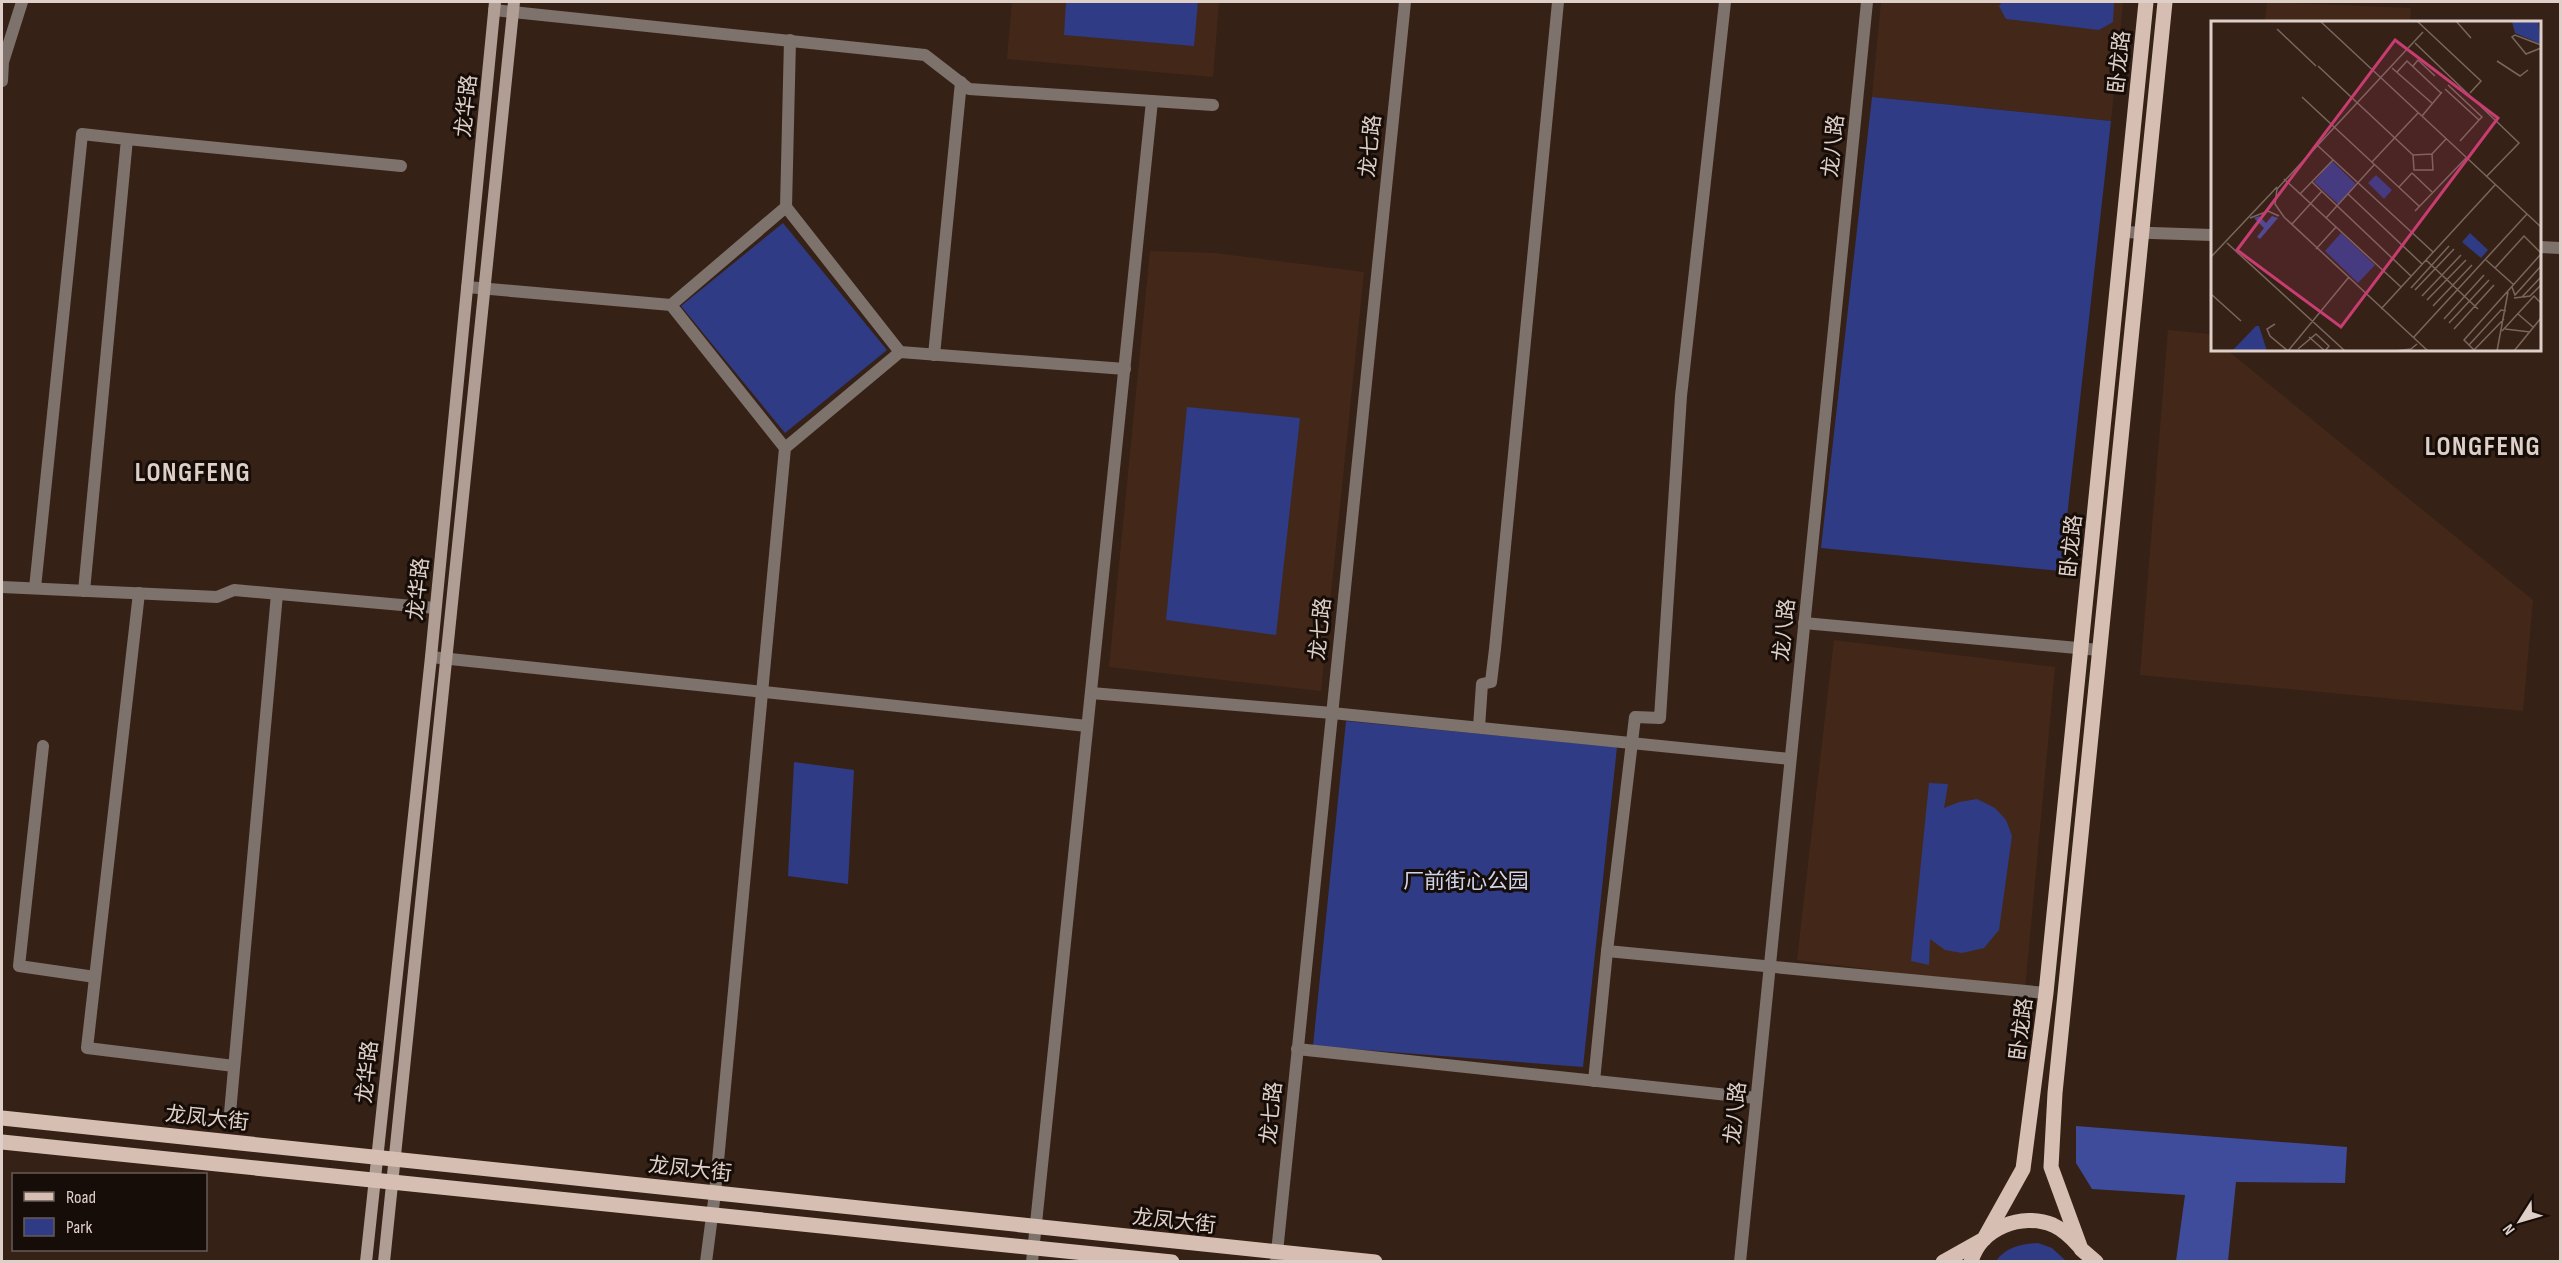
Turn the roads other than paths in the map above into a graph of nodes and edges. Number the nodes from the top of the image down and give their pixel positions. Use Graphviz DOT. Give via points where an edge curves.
graph roads {
  1 [pos="22,2"];
  2 [pos="1405,2"];
  3 [pos="1558,2"];
  4 [pos="1725,2"];
  5 [pos="1867,2"];
  6 [pos="2146,2"];
  7 [pos="2165,2"];
  8 [pos="495,6"];
  9 [pos="513,7"];
  10 [pos="790,40"];
  11 [pos="2,81"];
  12 [pos="961,82"];
  13 [pos="1152,101"];
  14 [pos="1213,105"];
  15 [pos="127,139"];
  16 [pos="401,166"];
  17 [pos="786,207"];
  18 [pos="2122,232"];
  19 [pos="2141,232"];
  20 [pos="2211,235"];
  21 [pos="2541,247"];
  22 [pos="2560,248"];
  23 [pos="467,287"];
  24 [pos="484,289"];
  25 [pos="671,305"];
  26 [pos="900,352"];
  27 [pos="934,355"];
  28 [pos="1125,369"];
  29 [pos="785,448"];
  30 [pos="2,587"];
  31 [pos="35,588"];
  32 [pos="84,591"];
  33 [pos="139,593"];
  34 [pos="277,594"];
  35 [pos="435,608"];
  36 [pos="1804,623"];
  37 [pos="2082,648"];
  38 [pos="2099,650"];
  39 [pos="430,657"];
  40 [pos="446,659"];
  41 [pos="761,692"];
  42 [pos="1091,693"];
  43 [pos="1332,713"];
  44 [pos="1087,726"];
  45 [pos="1479,727"];
  46 [pos="1633,743"];
  47 [pos="43,746"];
  48 [pos="1791,759"];
  49 [pos="1607,951"];
  50 [pos="1770,967"];
  51 [pos="95,977"];
  52 [pos="2046,993"];
  53 [pos="1297,1049"];
  54 [pos="234,1066"];
  55 [pos="1594,1080"];
  56 [pos="1756,1098"];
  57 [pos="2,1118"];
  58 [pos="229,1124"];
  59 [pos="2,1142"];
  60 [pos="377,1156"];
  61 [pos="394,1159"];
  62 [pos="374,1180"];
  63 [pos="392,1182"];
  64 [pos="715,1193"];
  65 [pos="712,1214"];
  66 [pos="1035,1227"];
  67 [pos="1984,1239"];
  68 [pos="1032,1254"];
  69 [pos="2084,1255"];
  70 [pos="1276,1257"];
  71 [pos="366,1262"];
  72 [pos="384,1262"];
  73 [pos="706,1262"];
  74 [pos="1172,1262"];
  75 [pos="1375,1262"];
  76 [pos="1740,1262"];
  77 [pos="1943,1262"];
  78 [pos="1971,1262"];
  79 [pos="2096,1262"];
  1 -- 11 [label="street" via="3,62"];
  2 -- 43 [label="street, 龙七路"];
  3 -- 45 [label="street" via="1495,649 1491,682 1482,684"];
  4 -- 46 [label="street" via="1681,396 1660,718 1635,717"];
  5 -- 36 [label="street, 龙八路"];
  6 -- 18 [label="main road, 卧龙路"];
  7 -- 19 [label="main road, 卧龙路"];
  8 -- 9 [label="street"];
  8 -- 23 [label="main road, 龙华路"];
  9 -- 10 [label="street"];
  9 -- 24 [label="main road"];
  10 -- 12 [label="street" via="925,55"];
  10 -- 17 [label="street"];
  12 -- 13 [label="street" via="969,89"];
  12 -- 27 [label="street"];
  13 -- 14 [label="street"];
  13 -- 28 [label="street"];
  15 -- 16 [label="street"];
  15 -- 31 [label="street" via="82,134"];
  15 -- 32 [label="street"];
  17 -- 25 [label="street"];
  17 -- 26 [label="street"];
  18 -- 19 [label="street"];
  18 -- 37 [label="main road, 卧龙路"];
  19 -- 20 [label="street"];
  19 -- 38 [label="main road, 卧龙路"];
  21 -- 22 [label="street"];
  23 -- 24 [label="street"];
  23 -- 35 [label="main road, 龙华路"];
  24 -- 25 [label="street"];
  24 -- 40 [label="main road"];
  25 -- 29 [label="street"];
  26 -- 27 [label="street"];
  26 -- 29 [label="street"];
  27 -- 28 [label="street"];
  28 -- 42 [label="street"];
  29 -- 41 [label="street"];
  30 -- 31 [label="street"];
  31 -- 32 [label="street"];
  32 -- 33 [label="street"];
  33 -- 34 [label="street" via="218,597 234,590"];
  33 -- 51 [label="street"];
  34 -- 35 [label="street"];
  34 -- 54 [label="street"];
  35 -- 39 [label="main road, 龙华路"];
  36 -- 37 [label="street"];
  36 -- 48 [label="street, 龙八路"];
  37 -- 38 [label="street"];
  37 -- 52 [label="main road, 卧龙路"];
  38 -- 69 [label="main road, 卧龙路" via="2051,1167"];
  39 -- 40 [label="street"];
  39 -- 60 [label="main road, 龙华路"];
  40 -- 41 [label="street"];
  40 -- 61 [label="main road"];
  41 -- 44 [label="street"];
  41 -- 64 [label="street"];
  42 -- 43 [label="street"];
  42 -- 44 [label="street"];
  43 -- 45 [label="street"];
  43 -- 53 [label="street, 龙七路"];
  44 -- 66 [label="street"];
  45 -- 46 [label="street"];
  46 -- 48 [label="street"];
  46 -- 49 [label="street"];
  47 -- 51 [label="street" via="19,966"];
  48 -- 50 [label="street, 龙八路"];
  49 -- 50 [label="street"];
  49 -- 55 [label="street"];
  50 -- 52 [label="street"];
  50 -- 56 [label="street, 龙八路"];
  51 -- 54 [label="street" via="87,1048"];
  52 -- 67 [label="main road, 卧龙路" via="2023,1169"];
  53 -- 55 [label="street"];
  53 -- 70 [label="street, 龙七路"];
  54 -- 58 [label="street"];
  55 -- 56 [label="street"];
  56 -- 76 [label="street, 龙八路"];
  57 -- 60 [label="main road, 龙凤大街"];
  59 -- 62 [label="main road, 龙凤大街"];
  60 -- 61 [label="main road, 龙凤大街"];
  60 -- 62 [label="main road, 龙华路"];
  61 -- 63 [label="main road"];
  61 -- 64 [label="main road, 龙凤大街"];
  62 -- 63 [label="main road, 龙凤大街"];
  62 -- 71 [label="main road, 龙华路"];
  63 -- 65 [label="main road, 龙凤大街"];
  63 -- 72 [label="main road"];
  64 -- 65 [label="street"];
  64 -- 66 [label="main road, 龙凤大街"];
  65 -- 68 [label="main road, 龙凤大街"];
  65 -- 73 [label="street"];
  66 -- 68 [label="street"];
  66 -- 70 [label="main road, 龙凤大街"];
  67 -- 69 [label="main road" via="2016,1221 2035,1221 2053,1225 2069,1235"];
  67 -- 77 [label="main road"];
  67 -- 78 [label="main road, 卧龙路"];
  68 -- 74 [label="main road, 龙凤大街"];
  69 -- 79 [label="main road"];
  70 -- 75 [label="main road, 龙凤大街"];
}
